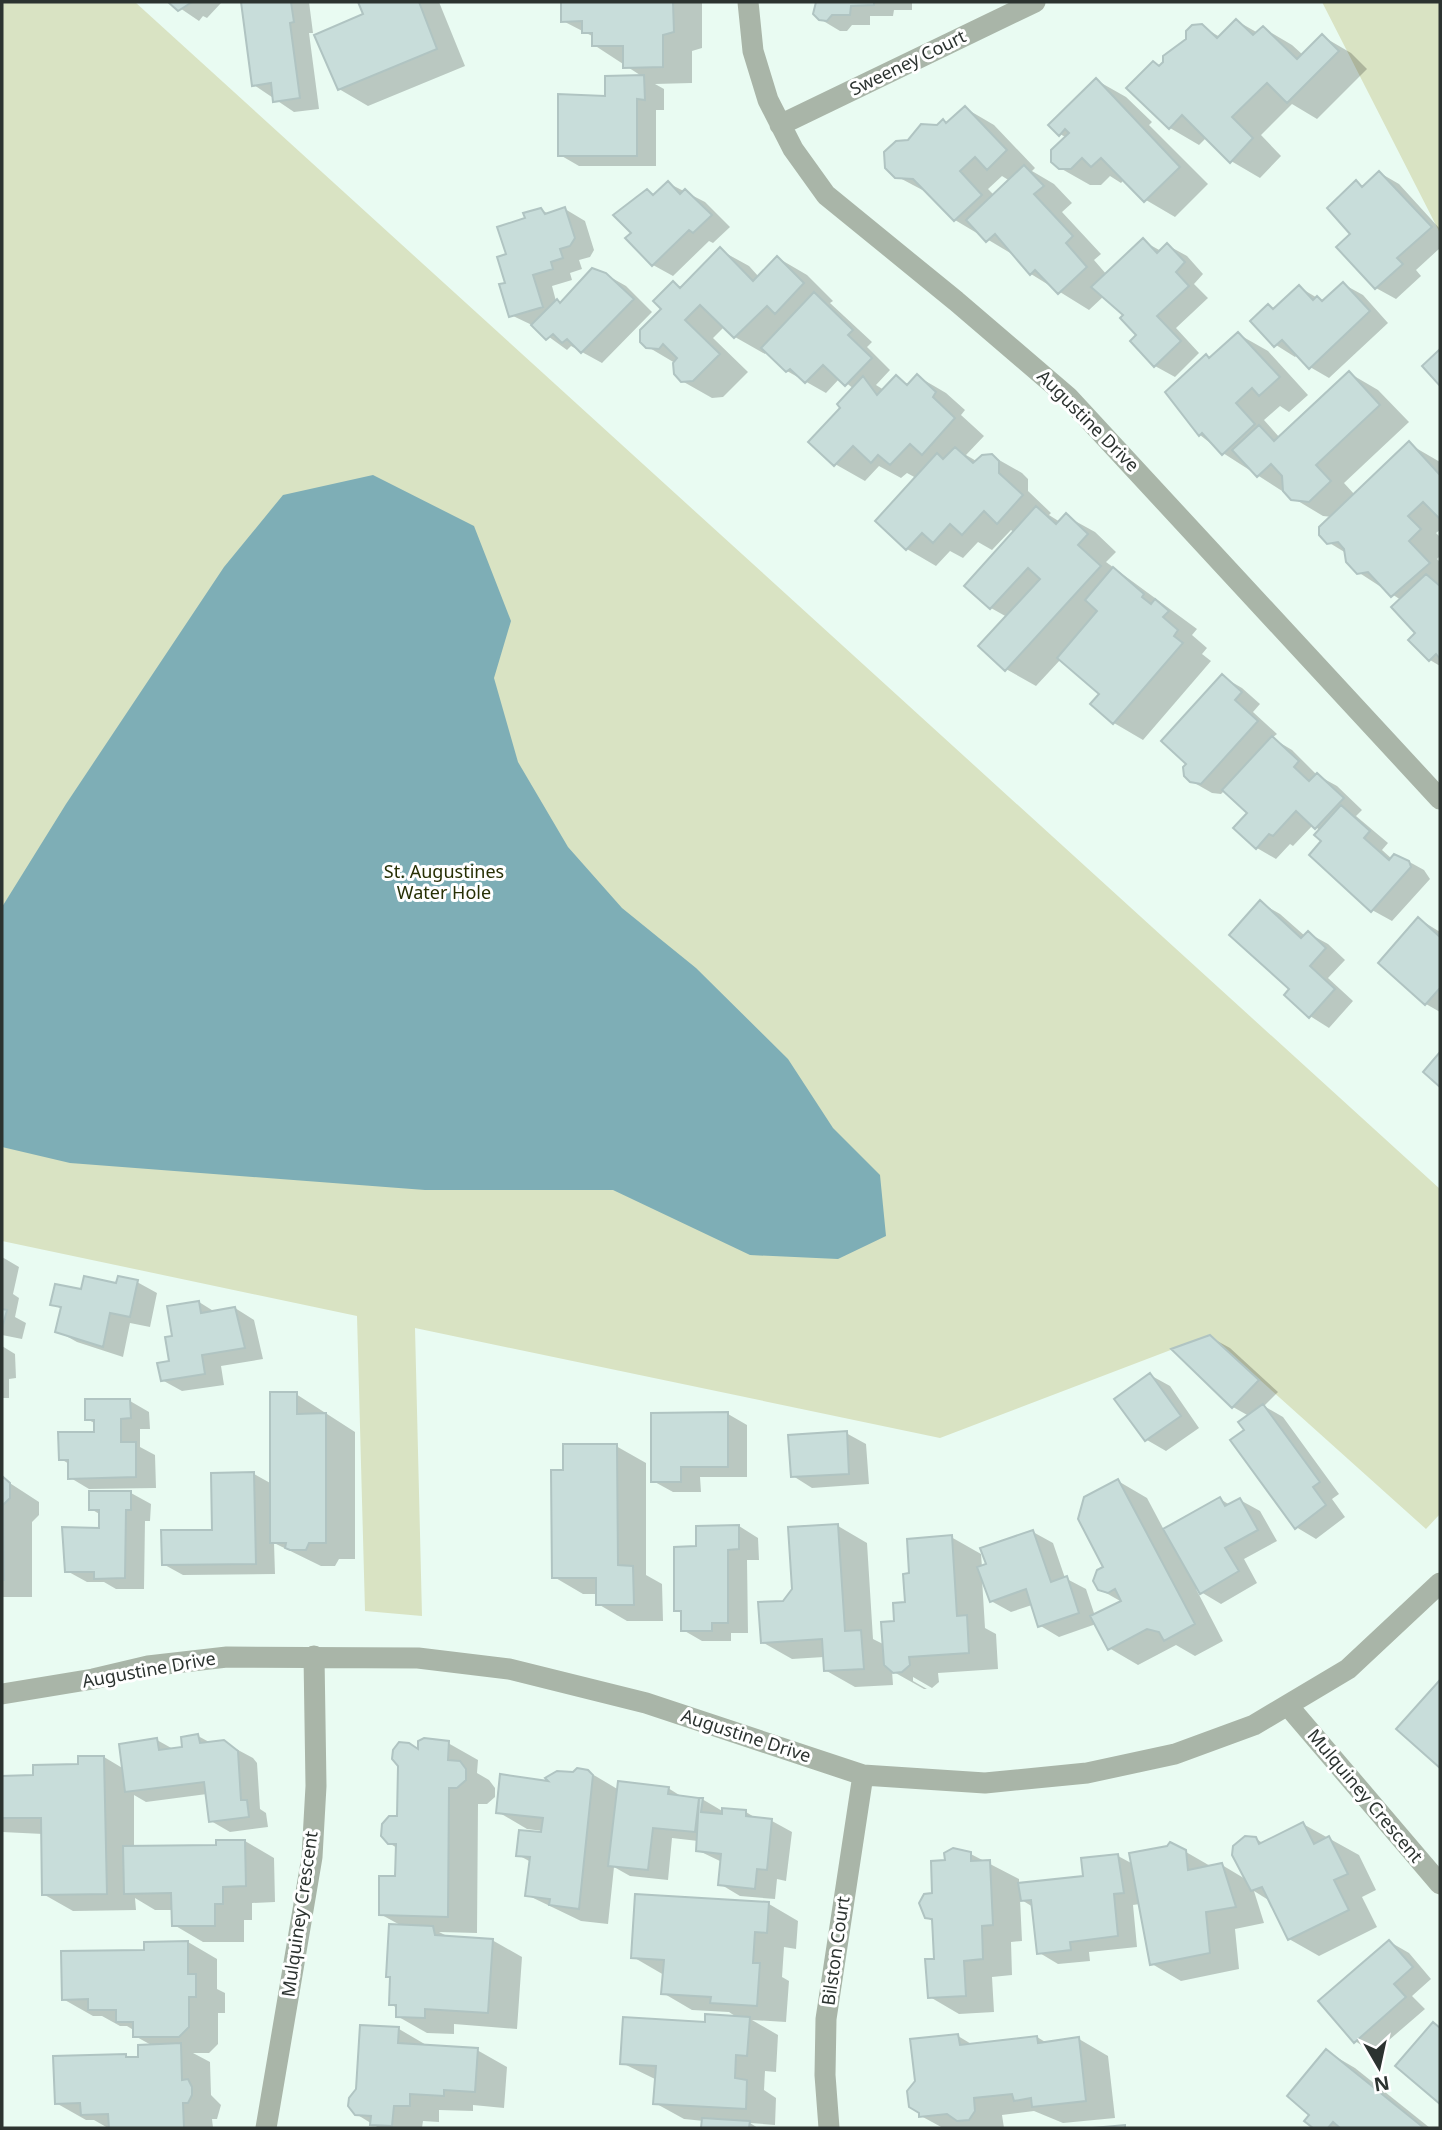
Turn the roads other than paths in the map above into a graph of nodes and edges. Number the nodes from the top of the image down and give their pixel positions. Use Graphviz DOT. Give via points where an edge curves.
graph roads {
  1 [pos="748,2"];
  2 [pos="1035,2"];
  3 [pos="780,125"];
  4 [pos="1440,799"];
  5 [pos="1440,1583"];
  6 [pos="314,1656"];
  7 [pos="2,1695"];
  8 [pos="1289,1707"];
  9 [pos="863,1775"];
  10 [pos="1440,1884"];
  11 [pos="266,2128"];
  12 [pos="829,2128"];
  1 -- 3 [label="street, Augustine Drive" via="753,51"];
  2 -- 3 [label="street, Sweeney Court"];
  3 -- 4 [label="street, Augustine Drive" via="825,195 1068,397"];
  5 -- 8 [label="street, Augustine Drive" via="1348,1670"];
  6 -- 7 [label="street, Augustine Drive" via="226,1657 148,1666"];
  6 -- 9 [label="street, Augustine Drive" via="418,1658 509,1669 646,1703"];
  6 -- 11 [label="street, Mulquiney Crescent" via="312,1857"];
  8 -- 9 [label="street, Augustine Drive" via="1255,1725 1175,1754 1087,1773 985,1783"];
  8 -- 10 [label="street, Mulquiney Crescent"];
  9 -- 12 [label="street, Bilston Court" via="826,2020"];
}
